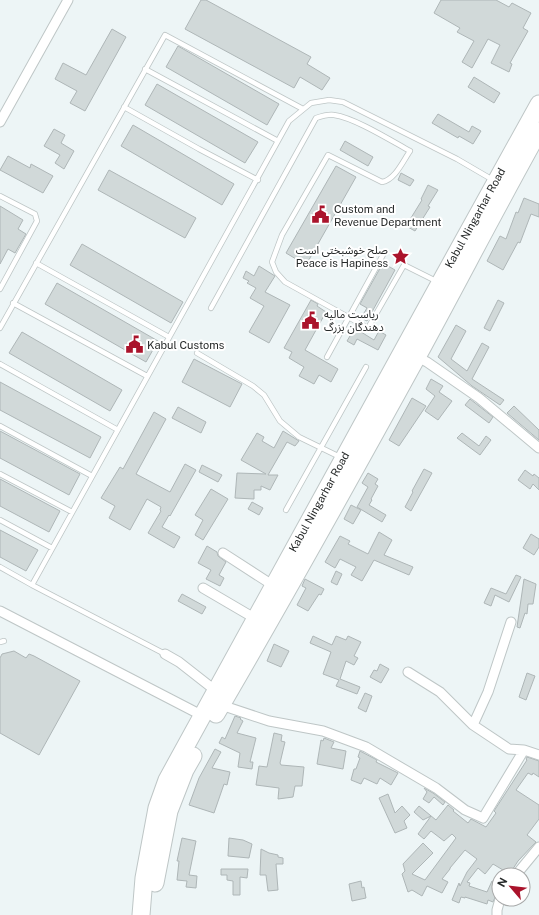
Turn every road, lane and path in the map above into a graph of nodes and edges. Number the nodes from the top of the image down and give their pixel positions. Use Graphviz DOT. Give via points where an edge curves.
graph roads {
  1 [pos="68,0"];
  2 [pos="145,69"];
  3 [pos="539,104"];
  4 [pos="124,107"];
  5 [pos="303,109"];
  6 [pos="0,122"];
  7 [pos="539,130"];
  8 [pos="278,141"];
  9 [pos="258,180"];
  10 [pos="501,184"];
  11 [pos="0,196"];
  12 [pos="384,253"];
  13 [pos="36,263"];
  14 [pos="440,283"];
  15 [pos="0,289"];
  16 [pos="13,303"];
  17 [pos="211,308"];
  18 [pos="349,317"];
  19 [pos="0,328"];
  20 [pos="169,337"];
  21 [pos="197,353"];
  22 [pos="327,357"];
  23 [pos="417,357"];
  24 [pos="0,364"];
  25 [pos="366,367"];
  26 [pos="147,376"];
  27 [pos="0,426"];
  28 [pos="118,430"];
  29 [pos="321,447"];
  30 [pos="539,448"];
  31 [pos="350,462"];
  32 [pos="0,474"];
  33 [pos="92,476"];
  34 [pos="286,510"];
  35 [pos="72,512"];
  36 [pos="0,520"];
  37 [pos="52,548"];
  38 [pos="223,553"];
  39 [pos="0,567"];
  40 [pos="32,585"];
  41 [pos="274,586"];
  42 [pos="203,588"];
  43 [pos="0,611"];
  44 [pos="256,619"];
  45 [pos="511,622"];
  46 [pos="166,654"];
  47 [pos="408,672"];
  48 [pos="218,698"];
  49 [pos="207,718"];
  50 [pos="473,725"];
  51 [pos="524,750"];
  52 [pos="539,755"];
  53 [pos="539,847"];
  54 [pos="523,867"];
  55 [pos="141,915"];
  56 [pos="150,915"];
  1 -- 6 [label="street"];
  2 -- 4 [label="lane"];
  2 -- 5 [label="lane" via="165,35"];
  2 -- 8 [label="lane"];
  3 -- 10 [label="highway, Kabul Ningarhar Road"];
  4 -- 9 [label="lane"];
  4 -- 13 [label="lane"];
  5 -- 8 [label="lane" via="289,121"];
  5 -- 10 [label="lane" via="311,103 329,100 343,102"];
  7 -- 10 [label="highway, Kabul Ningarhar Road"];
  8 -- 9 [label="lane"];
  9 -- 20 [label="lane"];
  10 -- 14 [label="highway, Kabul Ningarhar Road"];
  10 -- 23 [label="highway, Kabul Ningarhar Road"];
  11 -- 15 [label="lane" via="35,214 37,221"];
  12 -- 18 [label="lane"];
  13 -- 16 [label="lane"];
  13 -- 20 [label="lane"];
  14 -- 18 [label="lane" via="404,265 368,328"];
  14 -- 31 [label="highway, Kabul Ningarhar Road"];
  16 -- 19 [label="lane"];
  16 -- 26 [label="lane"];
  17 -- 18 [label="lane" via="316,118 334,115 352,121 410,151 396,173 385,182 328,155 282,235 272,262 276,272 285,282"];
  18 -- 22 [label="lane"];
  20 -- 26 [label="lane"];
  21 -- 29 [label="lane" via="253,386 264,395 280,421 299,437"];
  23 -- 30 [label="street" via="479,398"];
  23 -- 31 [label="highway, Kabul Ningarhar Road"];
  24 -- 28 [label="lane"];
  25 -- 29 [label="lane"];
  26 -- 28 [label="lane"];
  27 -- 33 [label="lane"];
  28 -- 33 [label="lane"];
  29 -- 31 [label="lane"];
  29 -- 34 [label="lane"];
  31 -- 41 [label="highway, Kabul Ningarhar Road"];
  31 -- 48 [label="highway, Kabul Ningarhar Road" via="322,529"];
  32 -- 35 [label="lane"];
  33 -- 35 [label="lane"];
  35 -- 37 [label="lane"];
  36 -- 37 [label="lane"];
  37 -- 40 [label="lane"];
  38 -- 41 [label="street"];
  39 -- 40 [label="lane"];
  40 -- 46 [label="lane"];
  41 -- 44 [label="highway, Kabul Ningarhar Road"];
  42 -- 44 [label="street"];
  43 -- 49 [label="street"];
  44 -- 48 [label="highway, Kabul Ningarhar Road"];
  45 -- 50 [label="street" via="488,692"];
  46 -- 48 [label="street" via="179,662"];
  47 -- 50 [label="street" via="440,692"];
  48 -- 49 [label="highway, Kabul Ningarhar Road"];
  48 -- 51 [label="street" via="269,721 323,731 366,747 436,788 465,810 482,818"];
  49 -- 55 [label="highway, Kabul Ningarhar Road" via="168,780 157,808 144,878"];
  49 -- 56 [label="highway, Kabul Ningarhar Road" via="169,812"];
  50 -- 51 [label="street" via="509,749"];
  51 -- 52 [label="street"];
  53 -- 54 [label="street"];
}
